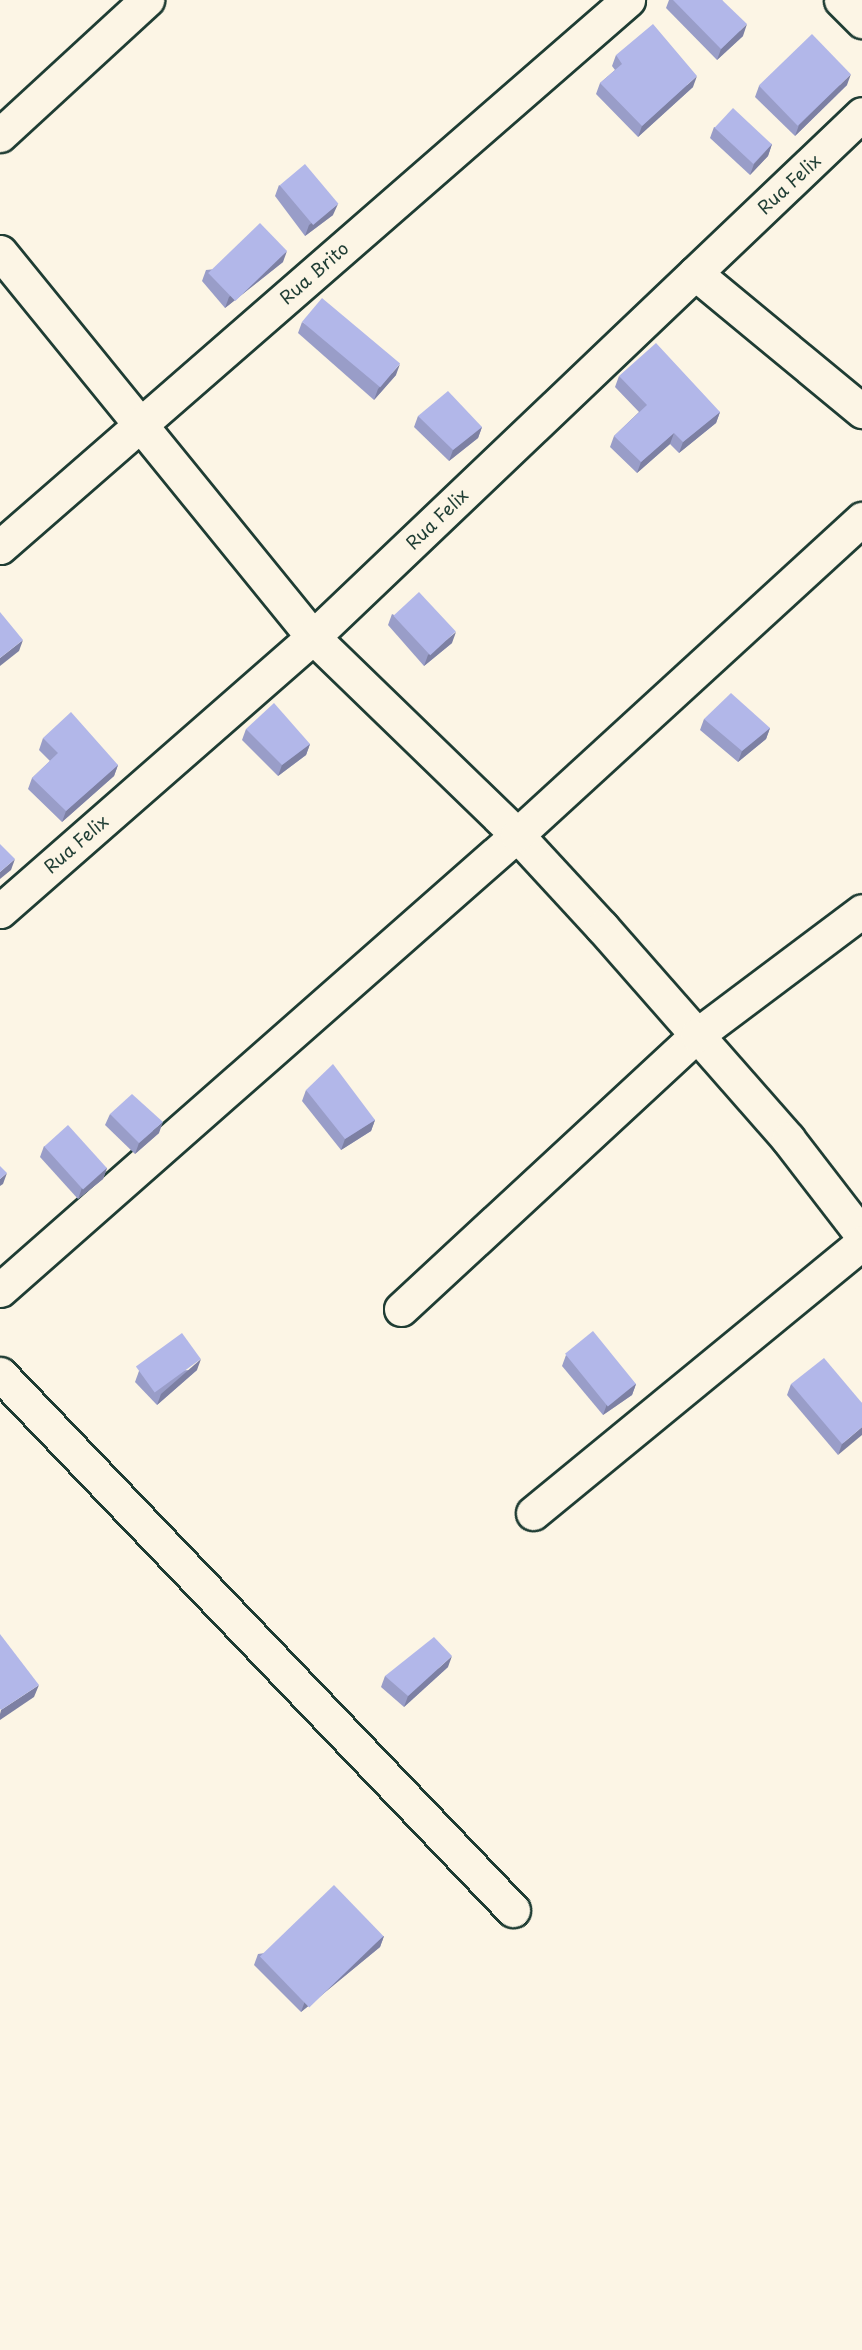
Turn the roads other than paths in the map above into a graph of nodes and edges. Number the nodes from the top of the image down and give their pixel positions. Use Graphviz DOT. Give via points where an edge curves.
graph roads {
  1 [pos="147,0"];
  2 [pos="628,0"];
  3 [pos="841,0"];
  4 [pos="862,21"];
  5 [pos="862,114"];
  6 [pos="0,135"];
  7 [pos="0,252"];
  8 [pos="695,273"];
  9 [pos="862,411"];
  10 [pos="137,427"];
  11 [pos="862,519"];
  12 [pos="0,547"];
  13 [pos="313,637"];
  14 [pos="517,835"];
  15 [pos="0,911"];
  16 [pos="862,911"];
  17 [pos="697,1035"];
  18 [pos="862,1235"];
  19 [pos="862,1243"];
  20 [pos="0,1290"];
  21 [pos="400,1309"];
  22 [pos="0,1374"];
  23 [pos="533,1513"];
  24 [pos="513,1910"];
  1 -- 6 [label="street"];
  2 -- 10 [label="street, Rua Brito"];
  3 -- 4 [label="street"];
  5 -- 8 [label="street, Rua Felix"];
  7 -- 10 [label="street"];
  8 -- 9 [label="street"];
  8 -- 13 [label="street, Rua Felix"];
  10 -- 12 [label="street, Rua Brito"];
  10 -- 13 [label="street"];
  11 -- 14 [label="street"];
  13 -- 14 [label="street"];
  13 -- 15 [label="street, Rua Felix"];
  14 -- 17 [label="street"];
  14 -- 20 [label="street"];
  16 -- 17 [label="street"];
  17 -- 18 [label="street"];
  17 -- 21 [label="street"];
  19 -- 23 [label="street"];
  22 -- 24 [label="street"];
}
